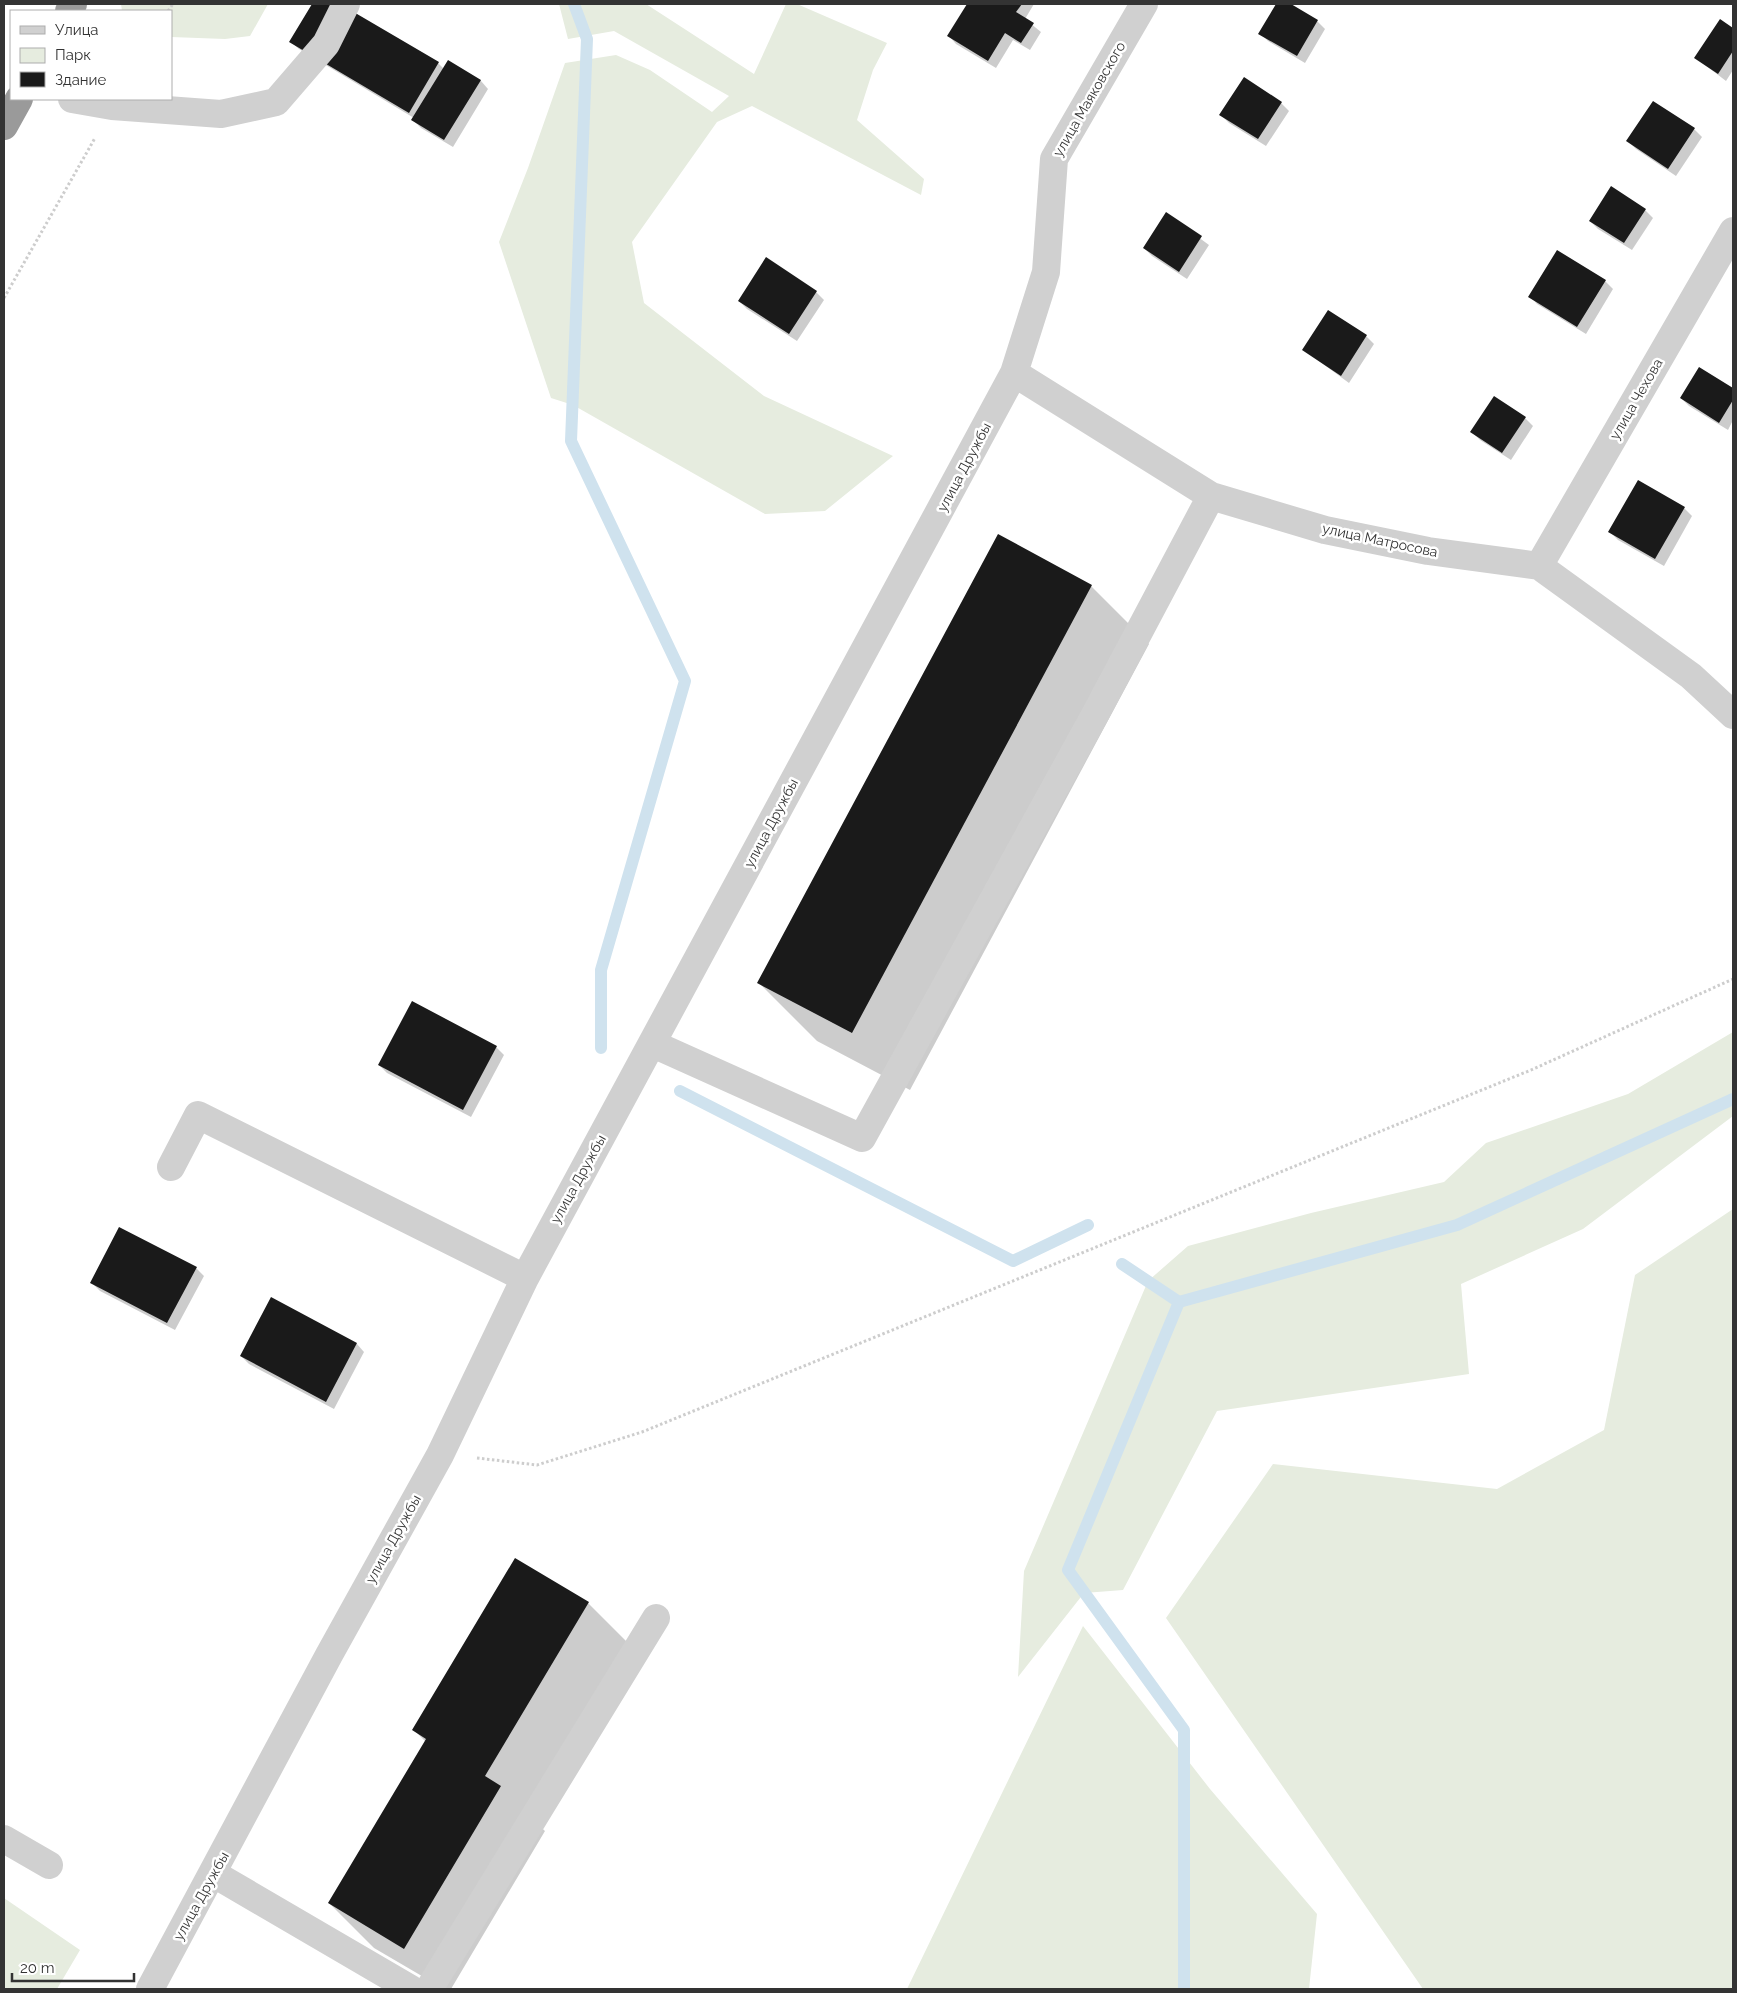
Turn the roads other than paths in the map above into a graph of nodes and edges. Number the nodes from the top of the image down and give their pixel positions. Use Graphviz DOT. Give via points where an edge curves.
graph roads {
  1 [pos="346,4"];
  2 [pos="1144,4"];
  3 [pos="18,100"];
  4 [pos="78,100"];
  5 [pos="4,126"];
  6 [pos="1733,231"];
  7 [pos="1014,374"];
  8 [pos="1211,496"];
  9 [pos="1539,566"];
  10 [pos="1733,715"];
  11 [pos="653,1044"];
  12 [pos="171,1167"];
  13 [pos="525,1278"];
  14 [pos="656,1618"];
  15 [pos="4,1839"];
  16 [pos="49,1865"];
  17 [pos="214,1874"];
  18 [pos="150,1989"];
  19 [pos="412,1989"];
  20 [pos="429,1989"];
  1 -- 4 [label="street" via="326,44 276,102 222,114 112,106"];
  2 -- 7 [label="street, улица Маяковского" via="1054,159 1046,272"];
  3 -- 5 [label="highway"];
  6 -- 9 [label="street, улица Чехова"];
  7 -- 8 [label="street, улица Матросова"];
  7 -- 11 [label="street, улица Дружбы"];
  8 -- 9 [label="street, улица Матросова" via="1325,530 1428,551"];
  8 -- 11 [label="street" via="1096,713 862,1138"];
  9 -- 10 [label="street, улица Матросова" via="1691,676"];
  11 -- 13 [label="street, улица Дружбы"];
  12 -- 13 [label="street" via="198,1115"];
  13 -- 17 [label="street, улица Дружбы" via="440,1455 329,1655"];
  14 -- 20 [label="street"];
  15 -- 16 [label="street"];
  17 -- 18 [label="street, улица Дружбы"];
  17 -- 19 [label="street"];
}
